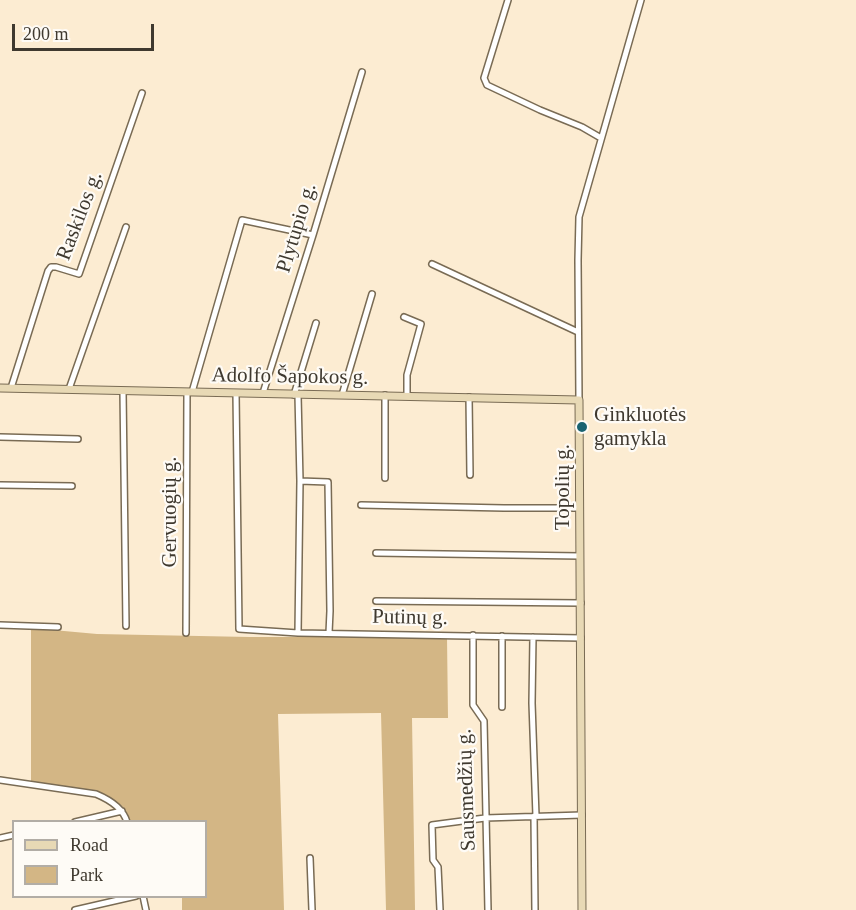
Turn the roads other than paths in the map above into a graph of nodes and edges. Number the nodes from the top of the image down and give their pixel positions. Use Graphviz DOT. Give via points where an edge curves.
graph roads {
  1 [pos="508,0"];
  2 [pos="641,0"];
  3 [pos="362,72"];
  4 [pos="142,93"];
  5 [pos="601,138"];
  6 [pos="126,227"];
  7 [pos="313,235"];
  8 [pos="432,264"];
  9 [pos="372,294"];
  10 [pos="404,317"];
  11 [pos="316,323"];
  12 [pos="578,332"];
  13 [pos="0,388"];
  14 [pos="11,388"];
  15 [pos="69,389"];
  16 [pos="123,391"];
  17 [pos="189,392"];
  18 [pos="236,393"];
  19 [pos="263,393"];
  20 [pos="296,395"];
  21 [pos="342,395"];
  22 [pos="385,395"];
  23 [pos="407,396"];
  24 [pos="469,397"];
  25 [pos="579,400"];
  26 [pos="0,437"];
  27 [pos="78,439"];
  28 [pos="470,475"];
  29 [pos="385,477"];
  30 [pos="300,481"];
  31 [pos="0,485"];
  32 [pos="72,486"];
  33 [pos="361,505"];
  34 [pos="580,508"];
  35 [pos="376,553"];
  36 [pos="580,556"];
  37 [pos="376,601"];
  38 [pos="581,603"];
  39 [pos="0,625"];
  40 [pos="126,626"];
  41 [pos="58,627"];
  42 [pos="186,633"];
  43 [pos="298,633"];
  44 [pos="329,633"];
  45 [pos="473,635"];
  46 [pos="502,636"];
  47 [pos="533,637"];
  48 [pos="581,638"];
  49 [pos="502,707"];
  50 [pos="0,780"];
  51 [pos="122,811"];
  52 [pos="582,815"];
  53 [pos="535,816"];
  54 [pos="485,818"];
  55 [pos="84,820"];
  56 [pos="127,820"];
  57 [pos="310,858"];
  58 [pos="131,898"];
  59 [pos="75,910"];
  60 [pos="312,910"];
  61 [pos="440,910"];
  62 [pos="488,910"];
  63 [pos="535,910"];
  64 [pos="582,910"];
  1 -- 5 [label="street" via="484,78 487,85"];
  2 -- 5 [label="street, Topolių g."];
  3 -- 7 [label="street, Plytupio g."];
  4 -- 14 [label="street, Raskilos g." via="79,274 56,267 48,271"];
  5 -- 12 [label="street, Topolių g." via="579,217"];
  6 -- 15 [label="street"];
  7 -- 17 [label="street, Gervuogių g." via="242,220"];
  7 -- 19 [label="street, Plytupio g."];
  8 -- 12 [label="street"];
  9 -- 21 [label="street"];
  10 -- 23 [label="street" via="421,324 407,375"];
  11 -- 20 [label="street"];
  12 -- 25 [label="street, Topolių g."];
  13 -- 14 [label="street, Adolfo Šapokos g."];
  14 -- 15 [label="street, Adolfo Šapokos g."];
  15 -- 16 [label="street, Adolfo Šapokos g."];
  16 -- 17 [label="street, Adolfo Šapokos g."];
  16 -- 40 [label="street"];
  17 -- 18 [label="street, Adolfo Šapokos g."];
  17 -- 42 [label="street, Gervuogių g."];
  18 -- 19 [label="street, Adolfo Šapokos g."];
  18 -- 43 [label="street, Putinų g." via="239,629"];
  19 -- 20 [label="street, Adolfo Šapokos g."];
  20 -- 21 [label="street, Adolfo Šapokos g."];
  20 -- 30 [label="street"];
  21 -- 22 [label="street, Adolfo Šapokos g."];
  22 -- 23 [label="street, Adolfo Šapokos g."];
  22 -- 29 [label="street"];
  23 -- 24 [label="street, Adolfo Šapokos g."];
  24 -- 25 [label="street, Adolfo Šapokos g."];
  24 -- 28 [label="street"];
  25 -- 34 [label="street, Topolių g."];
  26 -- 27 [label="street"];
  30 -- 43 [label="street"];
  30 -- 44 [label="street" via="328,482"];
  31 -- 32 [label="street"];
  33 -- 34 [label="street"];
  34 -- 36 [label="street, Topolių g."];
  35 -- 36 [label="street"];
  36 -- 38 [label="street, Topolių g."];
  37 -- 38 [label="street"];
  38 -- 48 [label="street, Topolių g."];
  39 -- 41 [label="street"];
  43 -- 44 [label="street, Putinų g."];
  44 -- 45 [label="street, Putinų g."];
  45 -- 46 [label="street, Putinų g."];
  45 -- 54 [label="street, Sausmedžių g." via="473,705 484,721"];
  46 -- 47 [label="street, Putinų g."];
  46 -- 49 [label="street"];
  47 -- 48 [label="street, Putinų g."];
  47 -- 53 [label="street"];
  48 -- 52 [label="street, Topolių g."];
  50 -- 51 [label="street" via="96,794"];
  51 -- 55 [label="street"];
  51 -- 56 [label="street"];
  52 -- 53 [label="street"];
  52 -- 64 [label="street, Topolių g."];
  53 -- 54 [label="street"];
  53 -- 63 [label="street"];
  54 -- 61 [label="street" via="432,825"];
  54 -- 62 [label="street, Sausmedžių g."];
  57 -- 60 [label="street"];
  58 -- 59 [label="street"];
}
